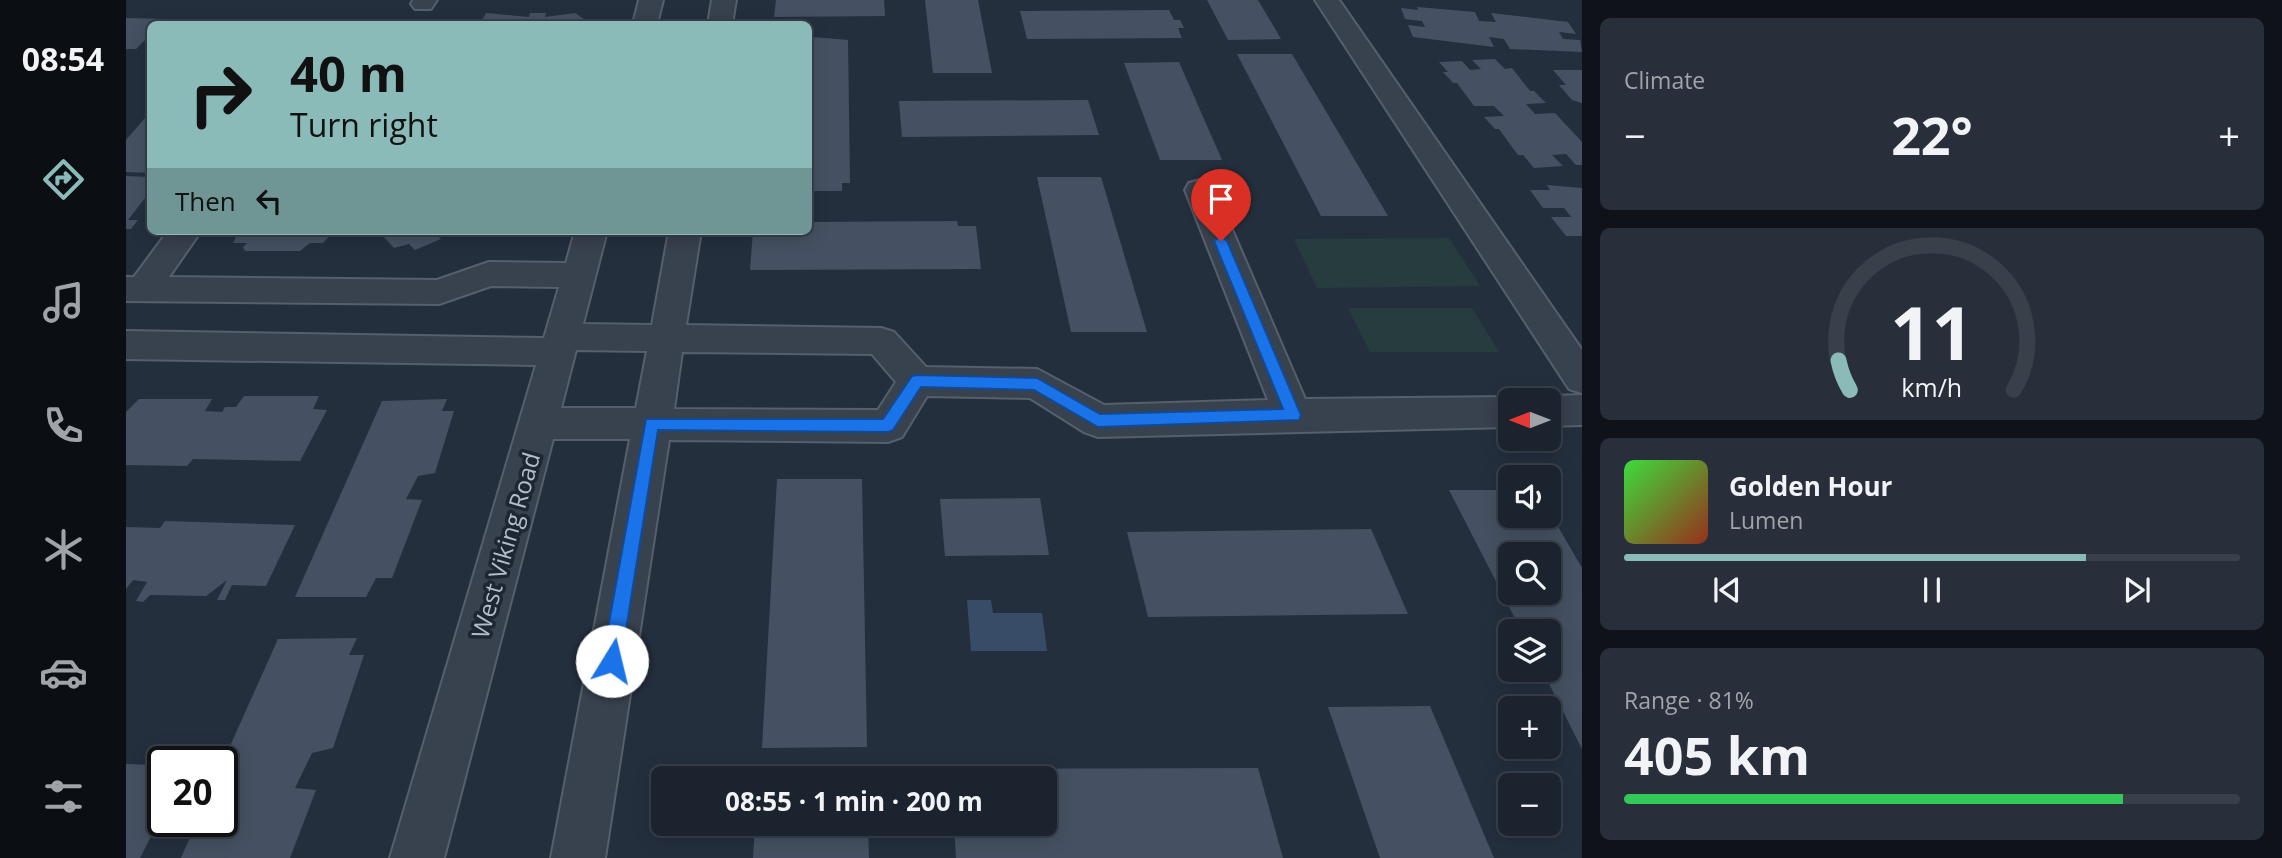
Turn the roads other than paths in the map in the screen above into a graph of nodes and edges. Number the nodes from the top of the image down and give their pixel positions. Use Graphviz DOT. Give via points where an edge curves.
graph roads {
  1 [pos="651,0"];
  2 [pos="724,0"];
  3 [pos="1327,0"];
  4 [pos="646,21"];
  5 [pos="720,21"];
  6 [pos="1200,190"];
  7 [pos="182,235"];
  8 [pos="590,235"];
  9 [pos="684,235"];
  10 [pos="579,275"];
  11 [pos="135,289"];
  12 [pos="667,338"];
  13 [pos="561,344"];
  14 [pos="126,345"];
  15 [pos="1582,379"];
  16 [pos="917,381"];
  17 [pos="1582,410"];
  18 [pos="1561,411"];
  19 [pos="1498,412"];
  20 [pos="1293,415"];
  21 [pos="539,423"];
  22 [pos="651,424"];
  23 [pos="417,858"];
  24 [pos="578,858"];
  1 -- 4 [label="street"];
  2 -- 5 [label="street"];
  3 -- 15 [label="street"];
  6 -- 20 [label="street"];
  7 -- 11 [label="street"];
  8 -- 10 [label="street, West Viking Road"];
  9 -- 12 [label="street"];
  10 -- 11 [label="street" via="489,274 439,292"];
  10 -- 13 [label="street, West Viking Road"];
  12 -- 13 [label="street"];
  12 -- 16 [label="street" via="881,341"];
  12 -- 22 [label="street"];
  13 -- 14 [label="street"];
  13 -- 21 [label="street, West Viking Road"];
  16 -- 20 [label="street" via="1037,384 1098,421"];
  16 -- 22 [label="street" via="888,426"];
  17 -- 18 [label="street"];
  19 -- 20 [label="street"];
  21 -- 22 [label="street"];
  21 -- 23 [label="street, West Viking Road"];
  22 -- 24 [label="street"];
}
